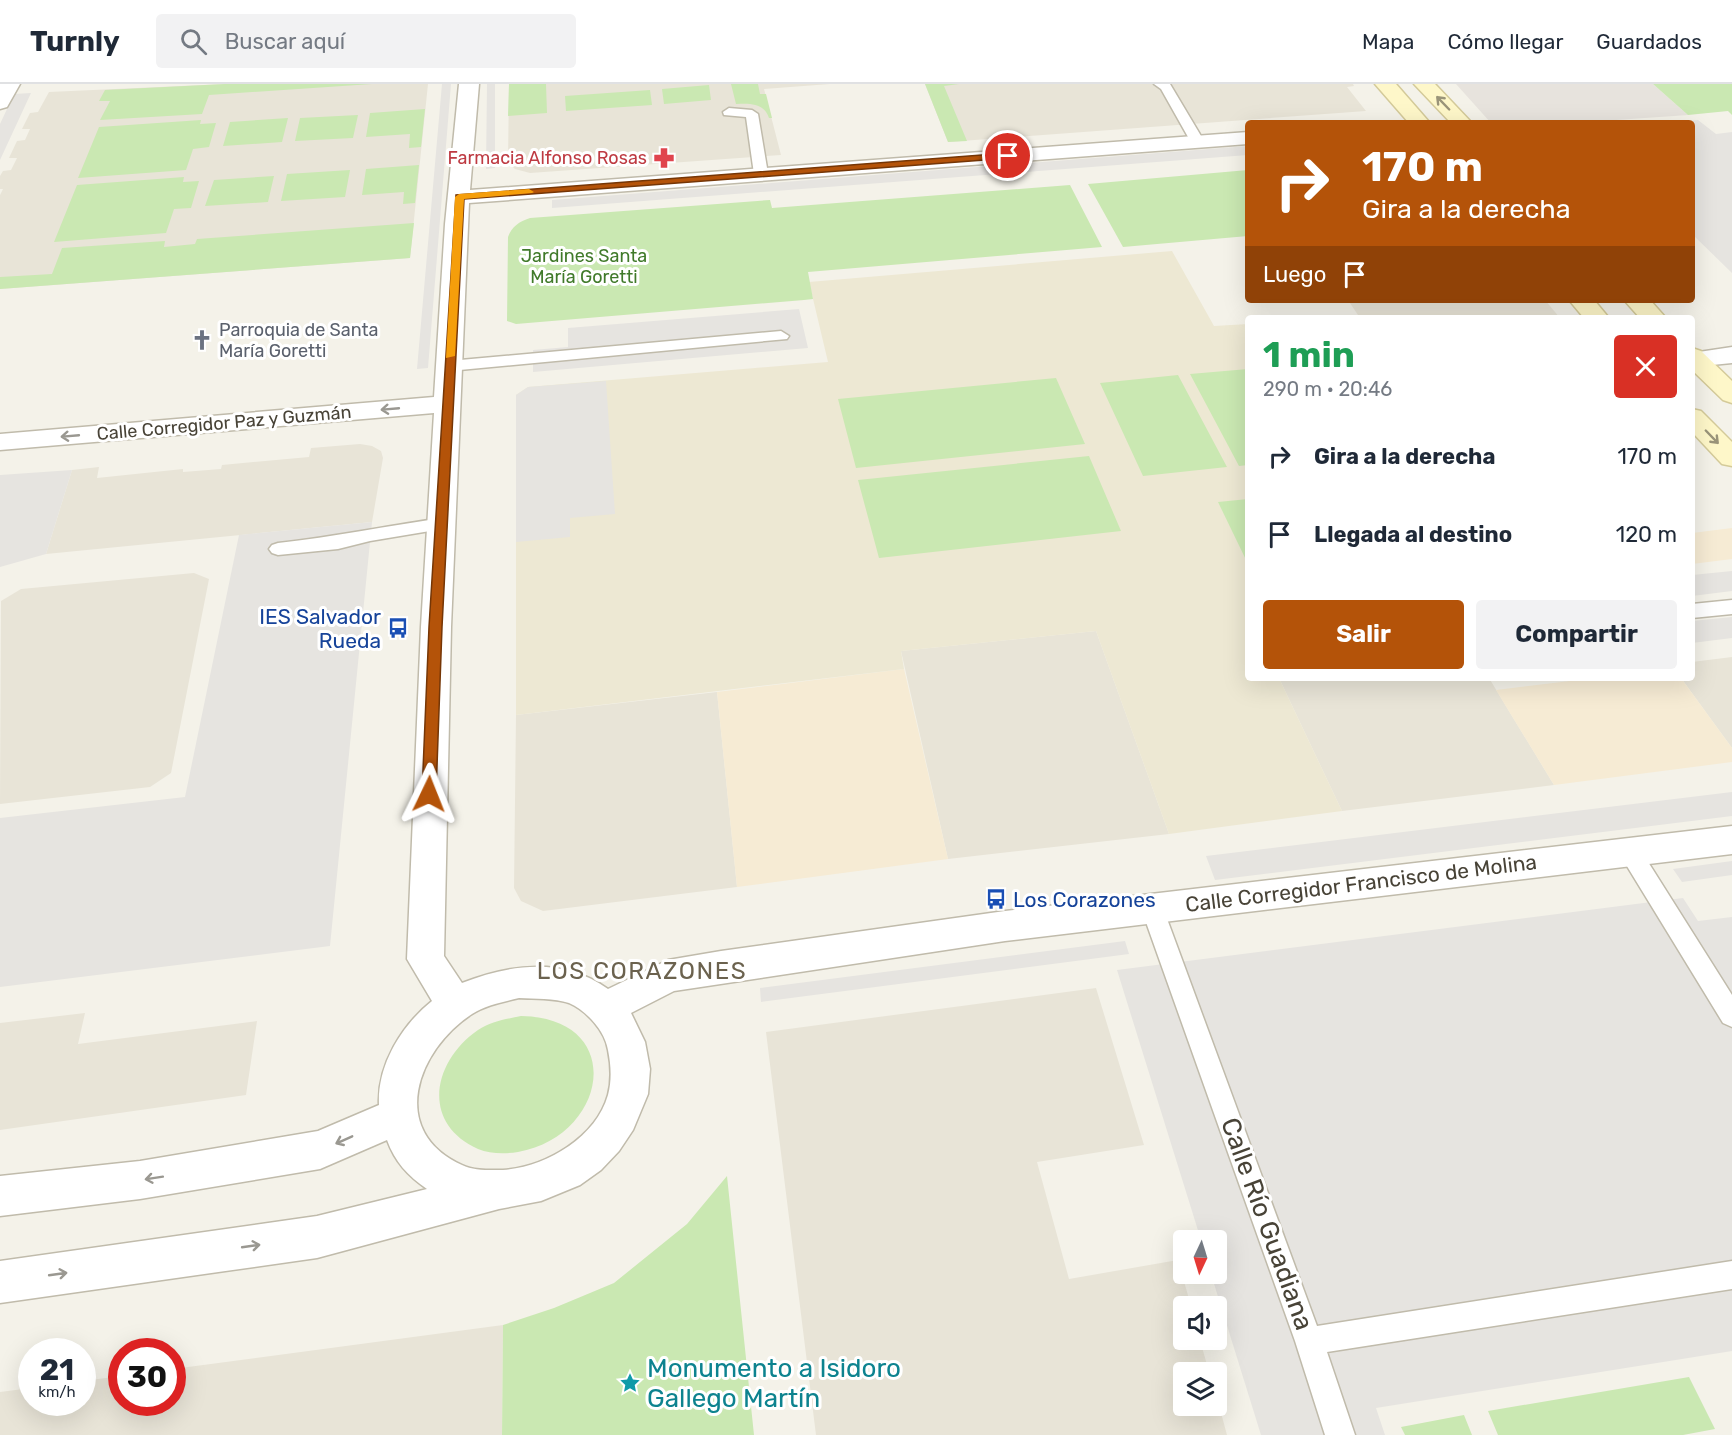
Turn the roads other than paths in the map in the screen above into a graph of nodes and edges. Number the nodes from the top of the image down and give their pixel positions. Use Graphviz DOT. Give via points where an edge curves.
graph roads {
  1 [pos="10,84"];
  2 [pos="469,84"];
  3 [pos="1160,84"];
  4 [pos="1386,84"];
  5 [pos="1424,84"];
  6 [pos="0,103"];
  7 [pos="729,112"];
  8 [pos="1417,120"];
  9 [pos="1459,120"];
  10 [pos="1245,138"];
  11 [pos="1197,141"];
  12 [pos="761,174"];
  13 [pos="459,197"];
  14 [pos="1584,303"];
  15 [pos="1639,303"];
  16 [pos="1594,315"];
  17 [pos="1651,315"];
  18 [pos="781,336"];
  19 [pos="1732,355"];
  20 [pos="1695,358"];
  21 [pos="1695,359"];
  22 [pos="449,366"];
  23 [pos="1732,395"];
  24 [pos="448,404"];
  25 [pos="1695,420"];
  26 [pos="0,442"];
  27 [pos="1732,458"];
  28 [pos="442,524"];
  29 [pos="278,549"];
  30 [pos="1732,607"];
  31 [pos="1695,611"];
  32 [pos="1732,840"];
  33 [pos="1630,852"];
  34 [pos="1152,908"];
  35 [pos="456,1005"];
  36 [pos="606,1008"];
  37 [pos="1732,1016"];
  38 [pos="398,1116"];
  39 [pos="497,1191"];
  40 [pos="0,1196"];
  41 [pos="1732,1275"];
  42 [pos="0,1282"];
  43 [pos="1309,1341"];
  44 [pos="1340,1435"];
  1 -- 6 [label="street"];
  2 -- 13 [label="street"];
  3 -- 11 [label="lane" via="1166,87"];
  4 -- 8 [label="main road"];
  9 -- 5 [label="main road, one-way"];
  7 -- 12 [label="lane" via="752,114"];
  10 -- 11 [label="street"];
  11 -- 12 [label="street"];
  12 -- 13 [label="street"];
  13 -- 22 [label="street"];
  14 -- 16 [label="main road"];
  15 -- 17 [label="main road"];
  18 -- 22 [label="lane"];
  19 -- 20 [label="street"];
  21 -- 23 [label="main road"];
  22 -- 24 [label="street"];
  24 -- 26 [label="street, Calle Corregidor Paz y Guzmán, one-way"];
  24 -- 28 [label="street"];
  25 -- 27 [label="main road, one-way"];
  28 -- 29 [label="lane" via="338,543"];
  28 -- 35 [label="street" via="425,959"];
  30 -- 31 [label="lane"];
  32 -- 33 [label="street, Calle Corregidor Francisco de Molina"];
  33 -- 34 [label="street, Calle Corregidor Francisco de Molina"];
  33 -- 37 [label="lane"];
  34 -- 36 [label="street, Calle Corregidor Francisco de Molina" via="668,975"];
  34 -- 43 [label="lane, Calle Río Guadiana"];
  35 -- 36 [label="street" via="486,990 519,982 552,984 581,992"];
  35 -- 38 [label="street" via="429,1027 409,1054 398,1085"];
  36 -- 39 [label="street" via="623,1032 632,1060 630,1092 617,1123 596,1150 567,1171 533,1186"];
  38 -- 39 [label="street" via="409,1146 430,1170 461,1185"];
  38 -- 40 [label="street, one-way" via="320,1150 140,1180"];
  42 -- 39 [label="street, one-way" via="317,1237"];
  41 -- 43 [label="lane, Calle Río Guadiana"];
  43 -- 44 [label="lane"];
}
